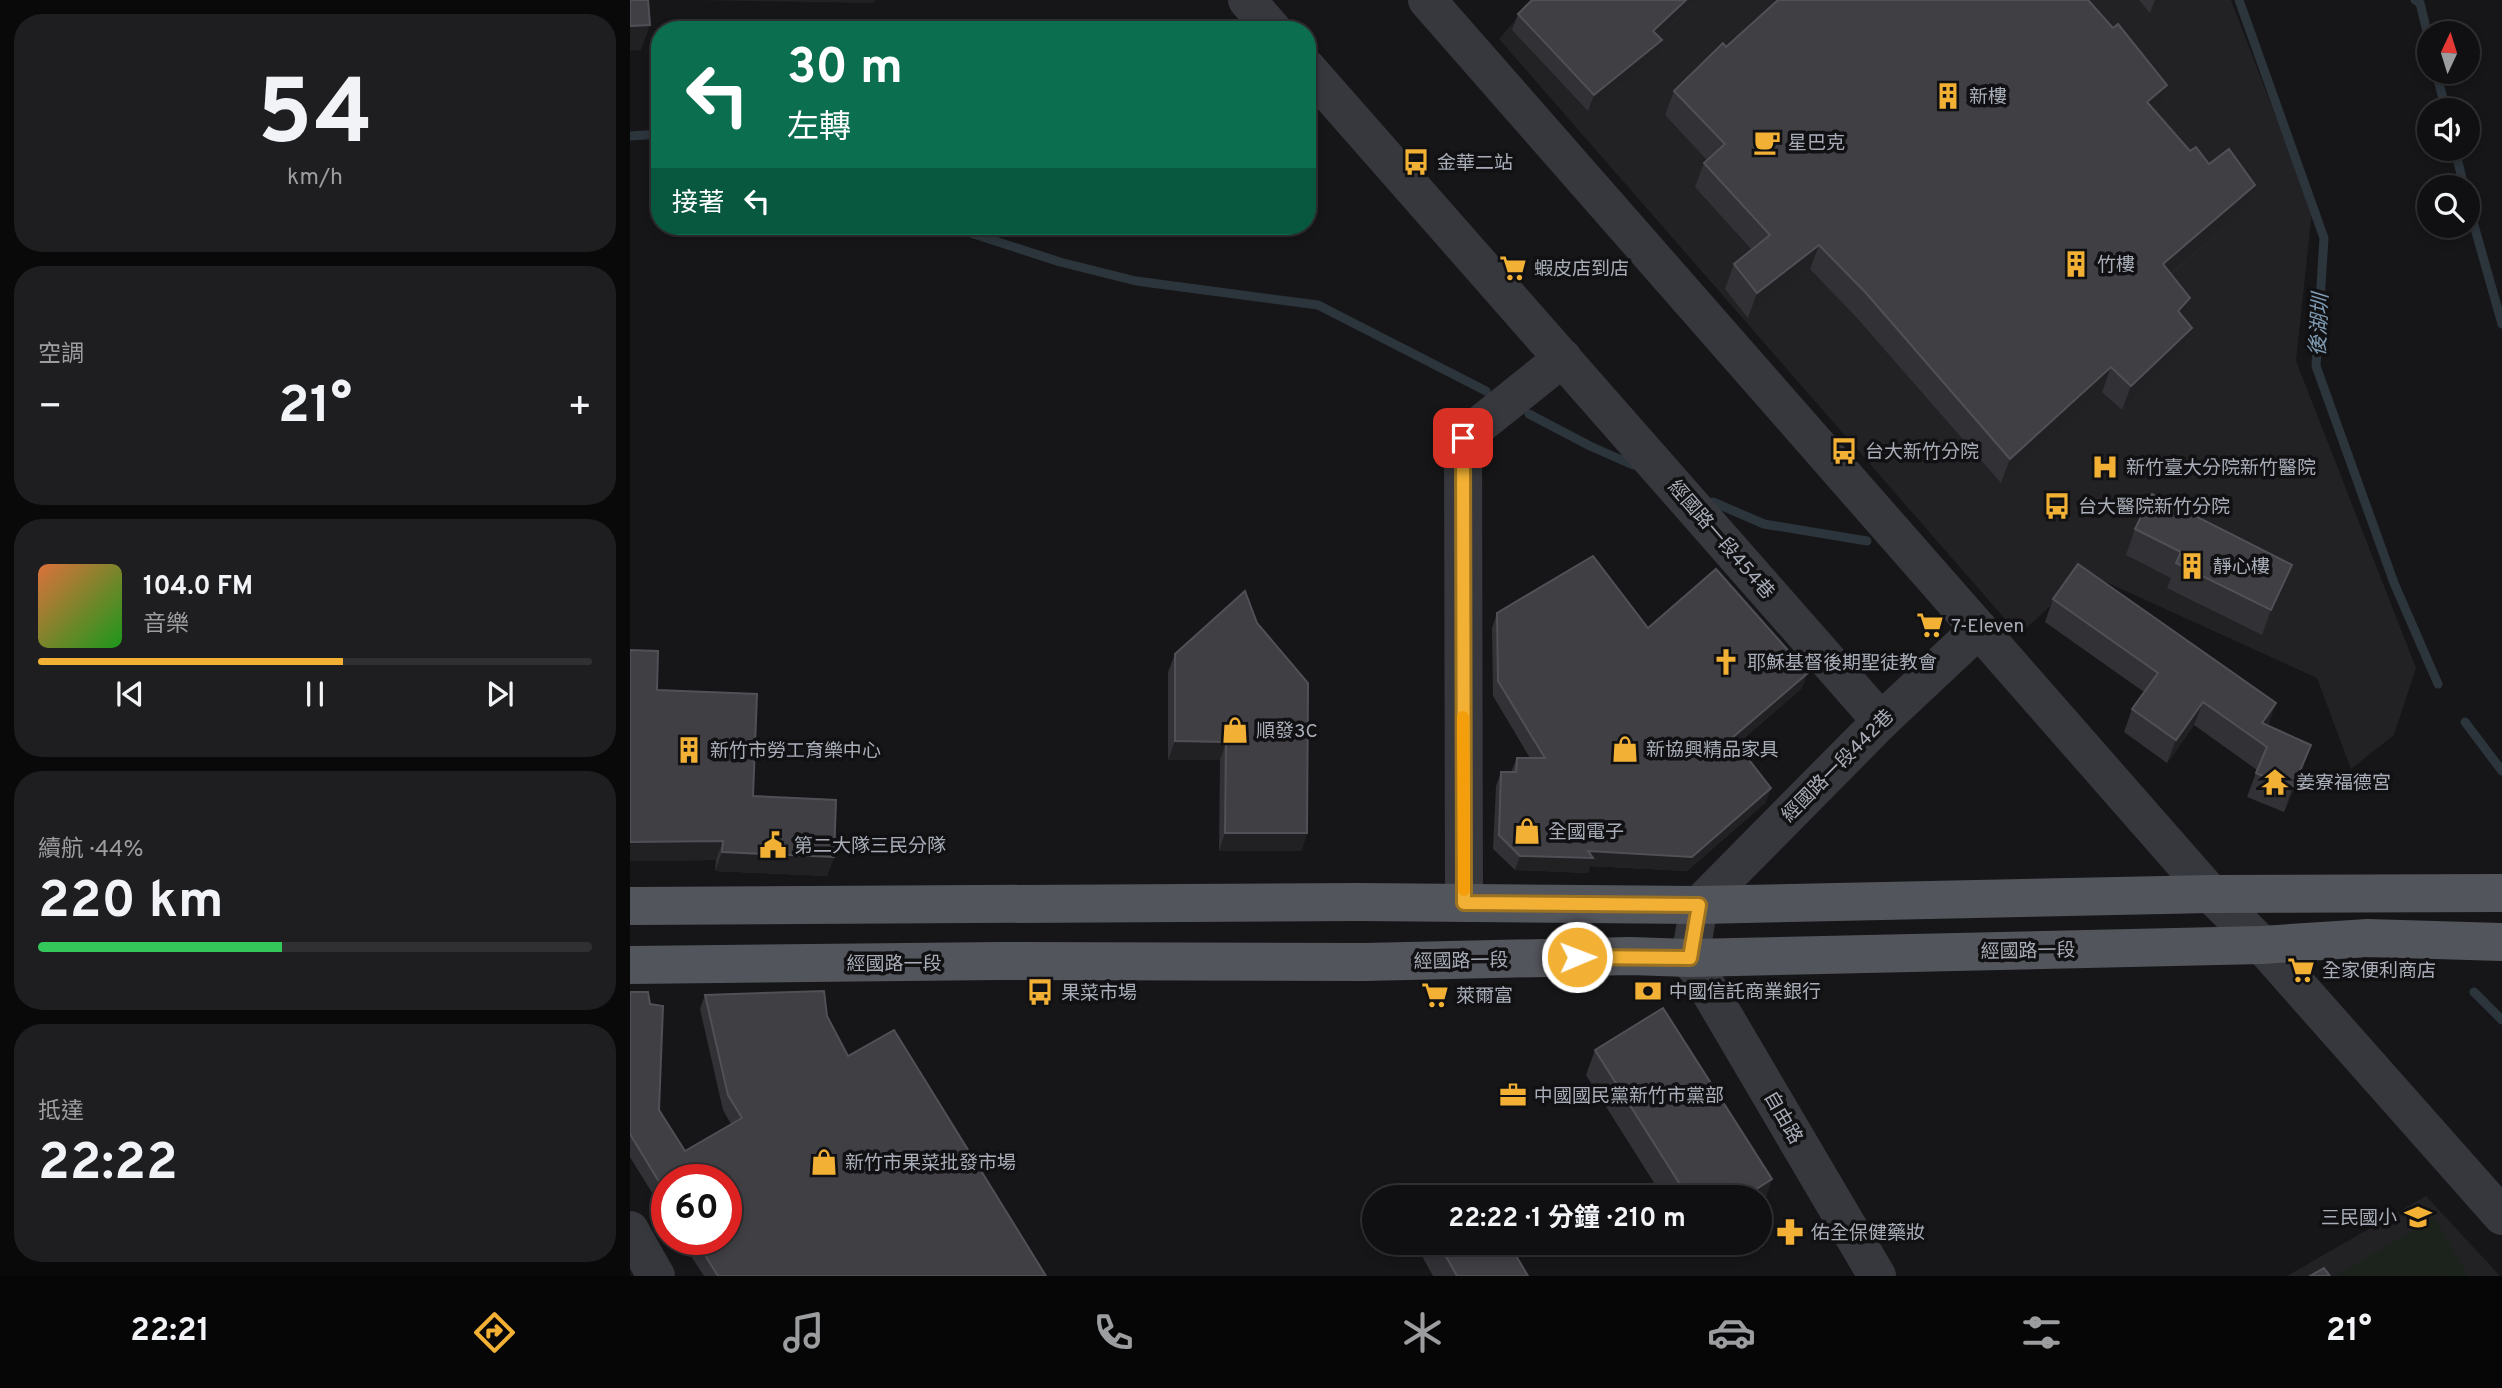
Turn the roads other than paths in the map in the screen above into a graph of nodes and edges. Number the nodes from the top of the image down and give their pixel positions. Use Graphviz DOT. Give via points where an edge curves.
graph roads {
  1 [pos="1247,0"];
  2 [pos="1427,0"];
  3 [pos="1265,21"];
  4 [pos="1316,78"];
  5 [pos="1563,358"];
  6 [pos="1979,629"];
  7 [pos="1881,721"];
  8 [pos="2502,893"];
  9 [pos="2211,894"];
  10 [pos="1464,903"];
  11 [pos="1699,905"];
  12 [pos="630,906"];
  13 [pos="2502,942"];
  14 [pos="2262,945"];
  15 [pos="1690,958"];
  16 [pos="630,965"];
  17 [pos="2502,1216"];
  18 [pos="630,1230"];
  19 [pos="656,1276"];
  20 [pos="1877,1276"];
  1 -- 3 [label="street"];
  2 -- 6 [label="street"];
  4 -- 5 [label="street, 經國路一段454巷"];
  5 -- 7 [label="street, 經國路一段454巷"];
  5 -- 10 [label="street" via="1463,438"];
  6 -- 7 [label="street, 經國路一段442巷"];
  6 -- 9 [label="street"];
  7 -- 11 [label="street, 經國路一段442巷"];
  8 -- 9 [label="main road"];
  9 -- 11 [label="main road"];
  9 -- 14 [label="street"];
  10 -- 11 [label="main road"];
  10 -- 12 [label="main road"];
  11 -- 15 [label="street"];
  13 -- 14 [label="main road, 經國路一段" via="2368,938"];
  14 -- 15 [label="main road, 經國路一段"];
  14 -- 17 [label="street"];
  15 -- 16 [label="main road, 經國路一段"];
  15 -- 20 [label="street, 自由路"];
  18 -- 19 [label="street"];
}
